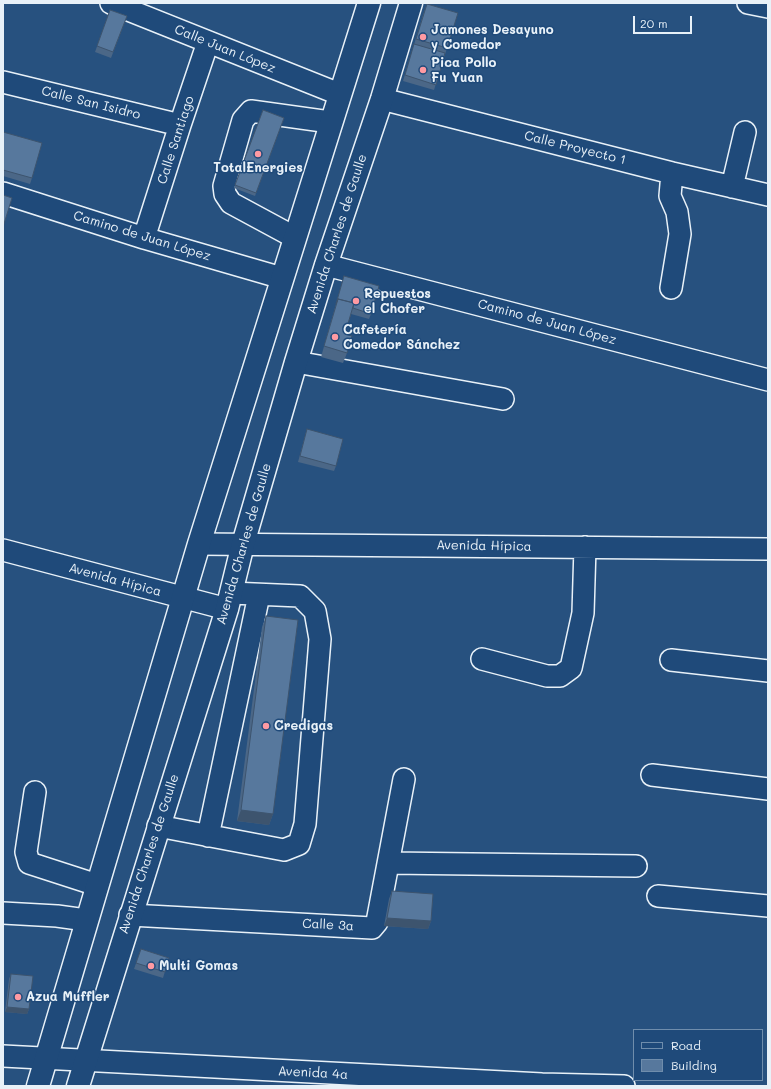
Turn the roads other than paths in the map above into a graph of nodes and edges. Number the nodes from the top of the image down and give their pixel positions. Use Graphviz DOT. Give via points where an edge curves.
graph roads {
  1 [pos="111,3"];
  2 [pos="369,3"];
  3 [pos="411,3"];
  4 [pos="748,3"];
  5 [pos="768,7"];
  6 [pos="208,42"];
  7 [pos="3,82"];
  8 [pos="339,94"];
  9 [pos="382,99"];
  10 [pos="330,122"];
  11 [pos="180,125"];
  12 [pos="745,132"];
  13 [pos="672,173"];
  14 [pos="732,187"];
  15 [pos="3,193"];
  16 [pos="768,195"];
  17 [pos="294,237"];
  18 [pos="144,238"];
  19 [pos="326,265"];
  20 [pos="282,278"];
  21 [pos="671,288"];
  22 [pos="296,362"];
  23 [pos="768,380"];
  24 [pos="503,399"];
  25 [pos="199,544"];
  26 [pos="244,544"];
  27 [pos="586,547"];
  28 [pos="768,549"];
  29 [pos="3,550"];
  30 [pos="259,595"];
  31 [pos="184,598"];
  32 [pos="229,601"];
  33 [pos="482,659"];
  34 [pos="671,660"];
  35 [pos="768,671"];
  36 [pos="652,775"];
  37 [pos="404,779"];
  38 [pos="768,789"];
  39 [pos="35,792"];
  40 [pos="158,826"];
  41 [pos="208,836"];
  42 [pos="389,863"];
  43 [pos="636,866"];
  44 [pos="97,885"];
  45 [pos="658,896"];
  46 [pos="768,906"];
  47 [pos="3,913"];
  48 [pos="130,915"];
  49 [pos="86,920"];
  50 [pos="3,1056"];
  51 [pos="46,1058"];
  52 [pos="86,1062"];
  53 [pos="542,1085"];
  54 [pos="38,1086"];
  55 [pos="78,1086"];
  56 [pos="624,1086"];
  1 -- 6 [label="street, Calle Juan López"];
  2 -- 8 [label="main road"];
  3 -- 9 [label="main road, Avenida Charles de Gaulle"];
  4 -- 5 [label="street"];
  6 -- 8 [label="street, Calle Juan López"];
  6 -- 11 [label="street, Calle Santiago"];
  7 -- 11 [label="street, Calle San Isidro"];
  8 -- 10 [label="main road"];
  9 -- 13 [label="street, Calle Proyecto 1"];
  9 -- 19 [label="main road, Avenida Charles de Gaulle"];
  10 -- 17 [label="main road"];
  10 -- 17 [label="street" via="251,111 243,120 224,186 225,194 231,203"];
  11 -- 18 [label="street, Calle Santiago"];
  12 -- 14 [label="street"];
  13 -- 14 [label="street, Calle Proyecto 1"];
  13 -- 21 [label="street" via="670,196 677,212 680,234"];
  14 -- 16 [label="street, Calle Proyecto 1"];
  15 -- 18 [label="street, Camino de Juan López"];
  17 -- 20 [label="main road"];
  18 -- 20 [label="street, Camino de Juan López"];
  19 -- 22 [label="main road, Avenida Charles de Gaulle"];
  19 -- 23 [label="street, Camino de Juan López"];
  20 -- 25 [label="main road"];
  22 -- 24 [label="street"];
  22 -- 26 [label="main road, Avenida Charles de Gaulle"];
  25 -- 26 [label="street, Avenida Hípica"];
  25 -- 31 [label="main road"];
  26 -- 27 [label="street, Avenida Hípica"];
  26 -- 32 [label="main road, Avenida Charles de Gaulle"];
  27 -- 28 [label="street, Avenida Hípica"];
  27 -- 33 [label="street" via="583,613 571,668 560,676 547,676"];
  29 -- 31 [label="street, Avenida Hípica"];
  30 -- 32 [label="street, Avenida Hípica"];
  30 -- 41 [label="street"];
  30 -- 41 [label="street, Avenida Hípica" via="300,596 315,611 320,639 305,824 299,844 284,850"];
  31 -- 32 [label="street, Avenida Hípica"];
  31 -- 44 [label="main road"];
  32 -- 40 [label="main road, Avenida Charles de Gaulle"];
  34 -- 35 [label="street"];
  36 -- 38 [label="street"];
  37 -- 42 [label="street, Calle 3a"];
  39 -- 44 [label="street" via="26,852 29,863"];
  40 -- 41 [label="street"];
  40 -- 48 [label="main road, Avenida Charles de Gaulle"];
  42 -- 43 [label="street"];
  42 -- 48 [label="street, Calle 3a" via="377,922 372,928"];
  44 -- 49 [label="main road"];
  45 -- 46 [label="street"];
  47 -- 49 [label="street"];
  48 -- 52 [label="main road, Avenida Charles de Gaulle"];
  49 -- 51 [label="main road"];
  50 -- 51 [label="street, Avenida 4a"];
  51 -- 52 [label="street, Avenida 4a"];
  51 -- 54 [label="main road"];
  52 -- 53 [label="street, Avenida 4a"];
  52 -- 55 [label="main road, Avenida Charles de Gaulle"];
  53 -- 56 [label="street, Avenida 4a"];
}
